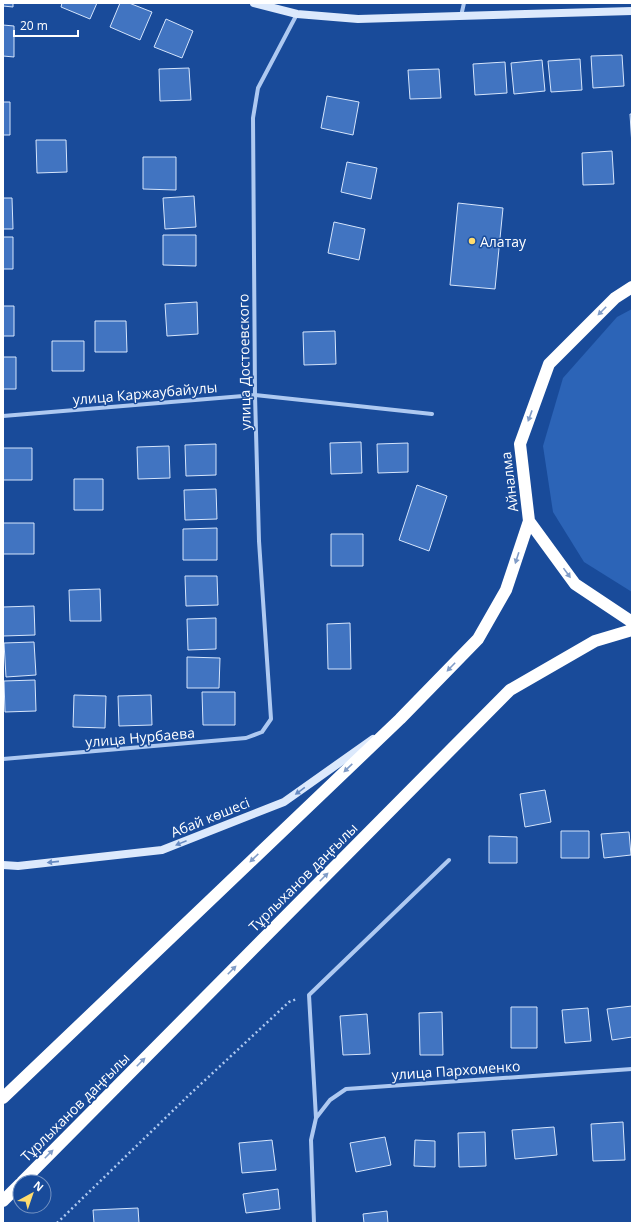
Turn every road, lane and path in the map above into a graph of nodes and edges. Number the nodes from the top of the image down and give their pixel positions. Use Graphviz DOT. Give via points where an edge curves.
graph roads {
  1 [pos="464,3"];
  2 [pos="260,4"];
  3 [pos="632,11"];
  4 [pos="297,14"];
  5 [pos="461,17"];
  6 [pos="632,287"];
  7 [pos="255,395"];
  8 [pos="432,414"];
  9 [pos="3,416"];
  10 [pos="529,520"];
  11 [pos="632,622"];
  12 [pos="632,630"];
  13 [pos="271,719"];
  14 [pos="400,719"];
  15 [pos="3,759"];
  16 [pos="449,860"];
  17 [pos="3,865"];
  18 [pos="309,995"];
  19 [pos="632,1069"];
  20 [pos="3,1098"];
  21 [pos="316,1118"];
  22 [pos="30,1174"];
  23 [pos="12,1192"];
  24 [pos="3,1201"];
  25 [pos="57,1223"];
  26 [pos="314,1223"];
  1 -- 5 [label="street"];
  2 -- 4 [label="main road"];
  3 -- 5 [label="main road"];
  4 -- 5 [label="main road" via="358,18"];
  4 -- 7 [label="street, улица Достоевского" via="258,88 254,118"];
  6 -- 10 [label="highway, Айналма, one-way" via="614,298 549,364 520,444"];
  7 -- 8 [label="street, улица Каржаубайулы"];
  7 -- 9 [label="street, улица Каржаубайулы"];
  7 -- 13 [label="street, улица Достоевского" via="259,541"];
  10 -- 11 [label="highway, Айналма, one-way" via="575,584"];
  10 -- 14 [label="highway, one-way" via="506,590 478,639"];
  22 -- 12 [label="highway, Тұрлыханов даңғылы, one-way" via="510,690 595,641"];
  13 -- 15 [label="street, улица Нурбаева" via="262,732 246,738"];
  14 -- 17 [label="main road, Абай көшесі, one-way" via="284,802 162,850 18,866"];
  14 -- 20 [label="highway, one-way"];
  16 -- 18 [label="street"];
  18 -- 21 [label="street"];
  18 -- 25 [label="path" via="289,1002"];
  19 -- 21 [label="street, улица Пархоменко" via="346,1089 330,1100"];
  21 -- 26 [label="street, улица Пархоменко" via="311,1140"];
  23 -- 24 [label="highway, Тұрлыханов даңғылы"];
}
